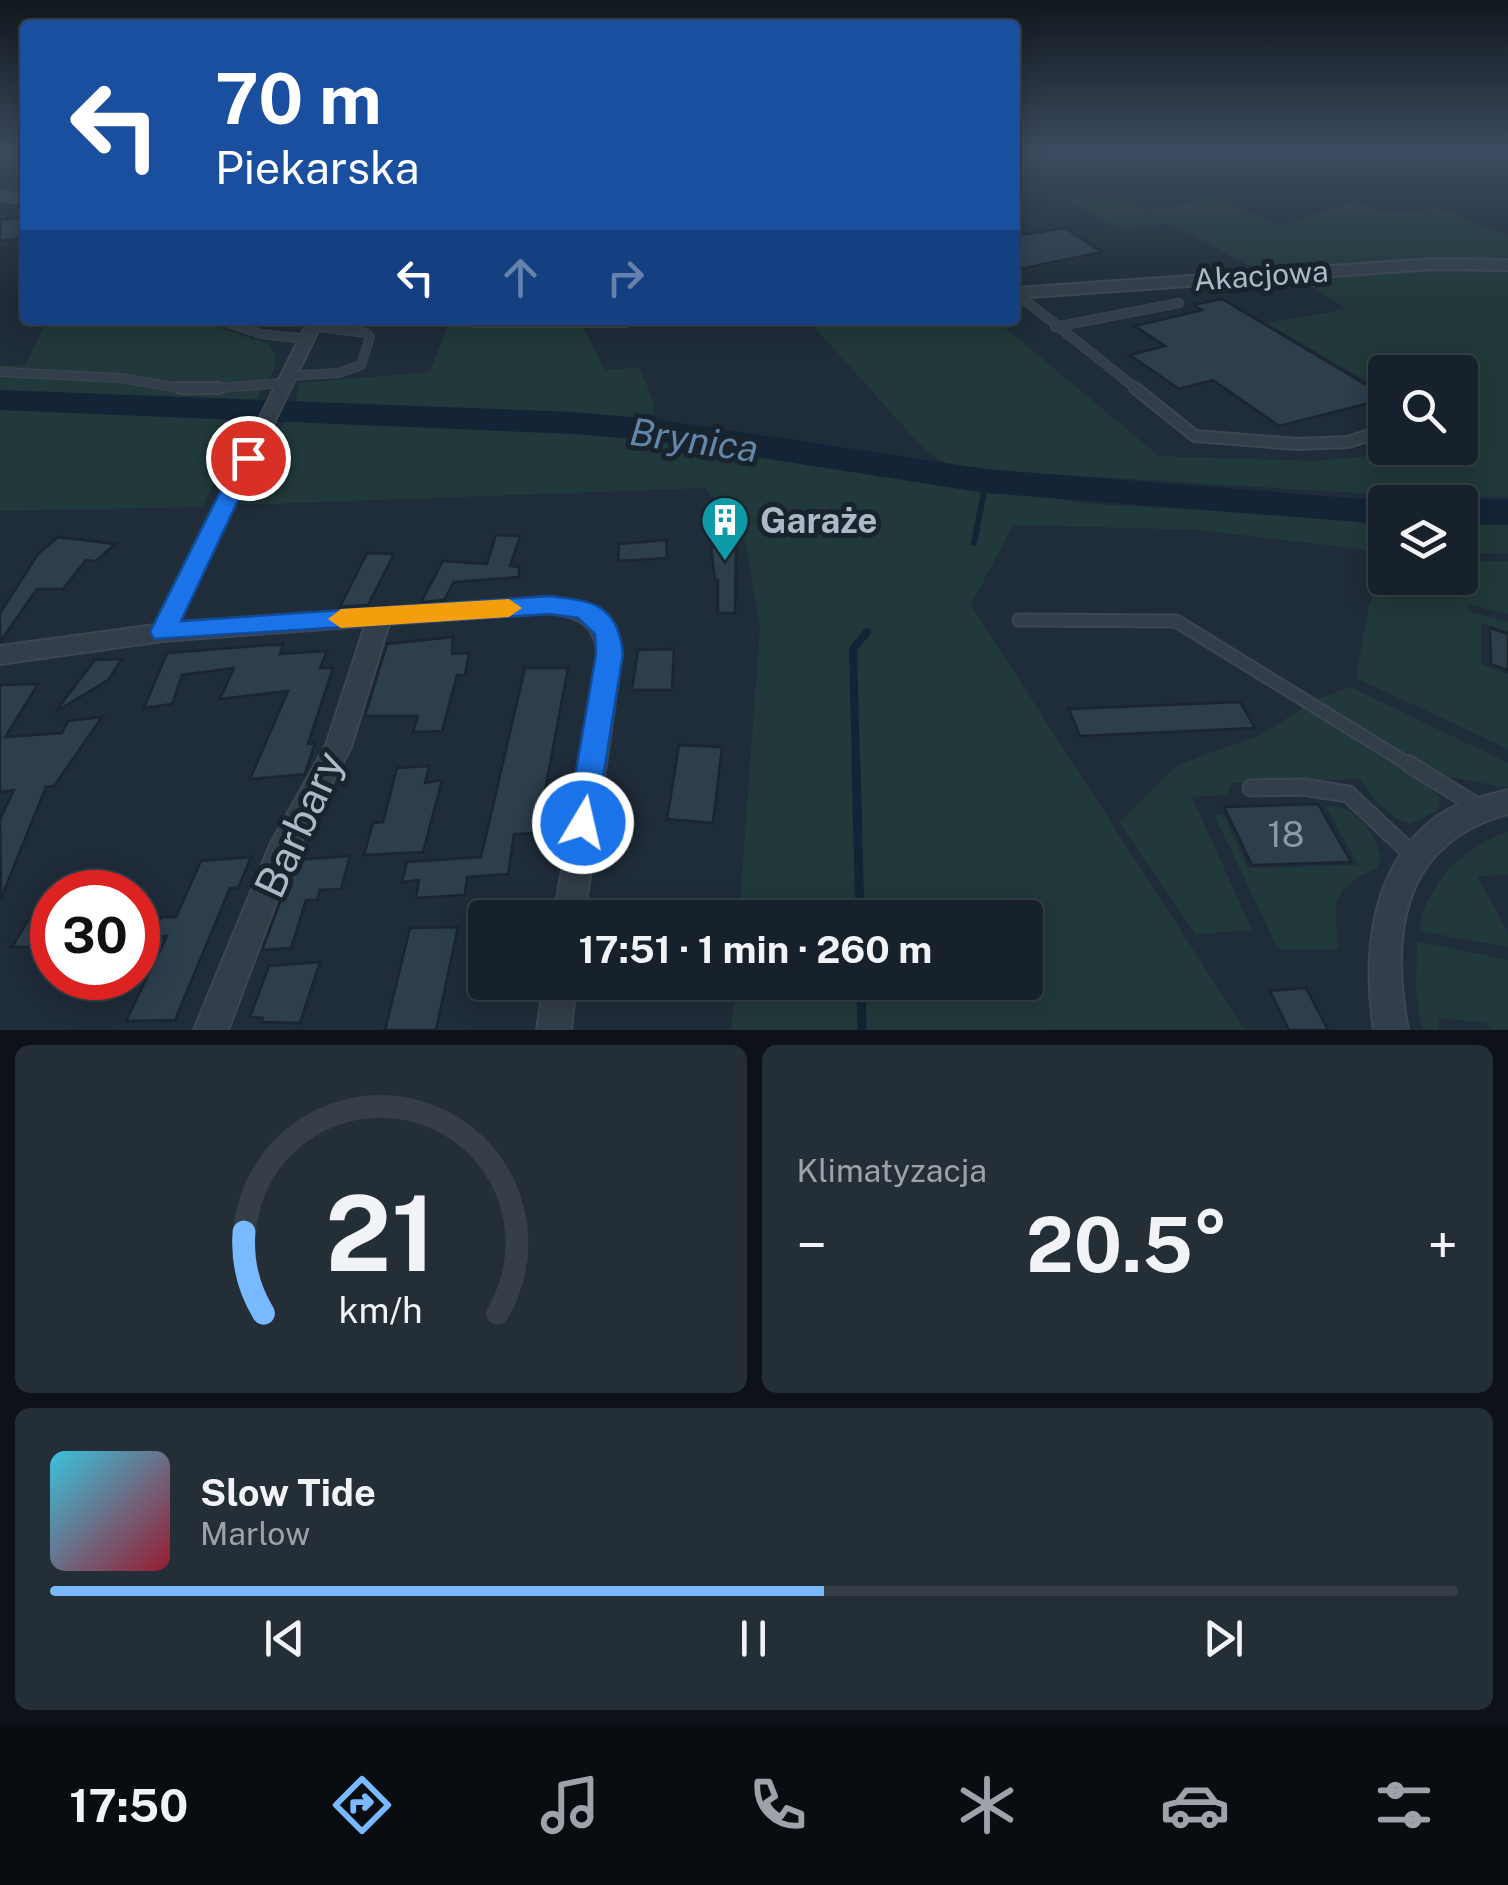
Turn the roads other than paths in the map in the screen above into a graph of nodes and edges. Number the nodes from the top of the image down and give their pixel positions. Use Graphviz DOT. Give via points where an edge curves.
graph roads {
  1 [pos="1508,265"];
  2 [pos="1020,293"];
  3 [pos="1020,297"];
  4 [pos="1180,304"];
  5 [pos="235,325"];
  6 [pos="1055,327"];
  7 [pos="311,328"];
  8 [pos="0,372"];
  9 [pos="286,382"];
  10 [pos="1368,436"];
  11 [pos="380,616"];
  12 [pos="1019,620"];
  13 [pos="163,632"];
  14 [pos="0,655"];
  15 [pos="1252,788"];
  16 [pos="1493,804"];
  17 [pos="1414,856"];
  18 [pos="573,900"];
  19 [pos="558,1000"];
  20 [pos="211,1030"];
  21 [pos="554,1030"];
  22 [pos="1391,1030"];
  1 -- 2 [label="street, Akacjowa" via="1434,264"];
  3 -- 6 [label="lane"];
  4 -- 6 [label="lane"];
  5 -- 7 [label="lane" via="261,334"];
  6 -- 10 [label="lane" via="1194,436 1297,444"];
  7 -- 9 [label="street"];
  7 -- 9 [label="lane" via="366,333 362,366"];
  8 -- 9 [label="lane" via="120,378 192,390"];
  9 -- 13 [label="street"];
  11 -- 13 [label="street"];
  11 -- 18 [label="street" via="550,605 583,609 608,632"];
  11 -- 20 [label="street, Barbary" via="338,747 281,852"];
  12 -- 16 [label="lane" via="1176,621"];
  13 -- 14 [label="street"];
  15 -- 17 [label="lane" via="1348,794"];
  16 -- 17 [label="street" via="1440,829"];
  17 -- 22 [label="street" via="1386,932"];
  19 -- 21 [label="street"];
}
